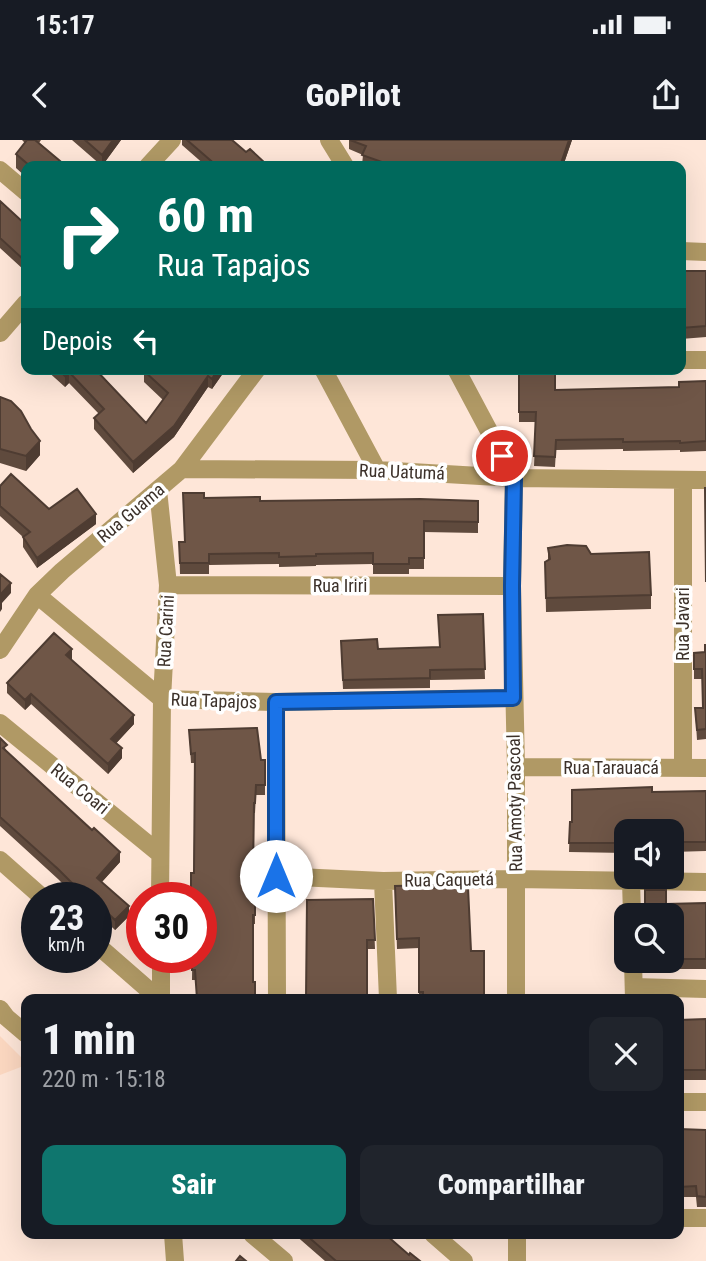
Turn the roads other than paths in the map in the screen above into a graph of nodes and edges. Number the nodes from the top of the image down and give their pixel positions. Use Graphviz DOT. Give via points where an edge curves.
graph roads {
  1 [pos="172,140"];
  2 [pos="329,140"];
  3 [pos="153,161"];
  4 [pos="342,161"];
  5 [pos="0,170"];
  6 [pos="21,188"];
  7 [pos="686,251"];
  8 [pos="706,252"];
  9 [pos="21,309"];
  10 [pos="0,333"];
  11 [pos="686,360"];
  12 [pos="706,360"];
  13 [pos="253,375"];
  14 [pos="327,375"];
  15 [pos="459,375"];
  16 [pos="182,470"];
  17 [pos="377,470"];
  18 [pos="514,478"];
  19 [pos="684,480"];
  20 [pos="706,480"];
  21 [pos="158,490"];
  22 [pos="169,585"];
  23 [pos="512,586"];
  24 [pos="37,595"];
  25 [pos="0,650"];
  26 [pos="513,698"];
  27 [pos="162,699"];
  28 [pos="276,702"];
  29 [pos="0,723"];
  30 [pos="516,767"];
  31 [pos="683,768"];
  32 [pos="706,768"];
  33 [pos="160,855"];
  34 [pos="0,860"];
  35 [pos="276,876"];
  36 [pos="516,878"];
  37 [pos="383,881"];
  38 [pos="614,881"];
  39 [pos="25,882"];
  40 [pos="160,882"];
  41 [pos="684,882"];
  42 [pos="706,882"];
  43 [pos="112,958"];
  44 [pos="161,973"];
  45 [pos="633,973"];
  46 [pos="706,989"];
  47 [pos="634,993"];
  48 [pos="154,994"];
  49 [pos="160,994"];
  50 [pos="276,994"];
  51 [pos="388,994"];
  52 [pos="516,994"];
  53 [pos="0,1009"];
  54 [pos="21,1030"];
  55 [pos="684,1102"];
  56 [pos="706,1102"];
  57 [pos="684,1218"];
  58 [pos="706,1218"];
  59 [pos="173,1239"];
  60 [pos="258,1239"];
  61 [pos="438,1239"];
  62 [pos="517,1239"];
  63 [pos="175,1261"];
  64 [pos="284,1261"];
  65 [pos="464,1261"];
  66 [pos="517,1261"];
  1 -- 3 [label="street"];
  2 -- 4 [label="street"];
  5 -- 6 [label="street"];
  7 -- 8 [label="street"];
  9 -- 10 [label="street"];
  11 -- 12 [label="street"];
  13 -- 16 [label="street, Rua Guama"];
  14 -- 17 [label="street"];
  15 -- 18 [label="street, Rua Amoty Pascoal"];
  16 -- 17 [label="street, Rua Uatumá"];
  16 -- 21 [label="street, Rua Guama"];
  17 -- 18 [label="street, Rua Uatumá"];
  18 -- 19 [label="street, Rua Uatumá"];
  18 -- 23 [label="street, Rua Amoty Pascoal"];
  19 -- 20 [label="street, Rua Uatumá"];
  19 -- 31 [label="street, Rua Javari"];
  21 -- 22 [label="street, Rua Carini"];
  21 -- 24 [label="street, Rua Guama"];
  22 -- 23 [label="street, Rua Iriri"];
  22 -- 27 [label="street, Rua Carini"];
  23 -- 26 [label="street, Rua Amoty Pascoal"];
  24 -- 25 [label="street, Rua Guama"];
  24 -- 27 [label="street, Rua Tapajos"];
  26 -- 28 [label="street, Rua Tapajos"];
  26 -- 30 [label="street, Rua Amoty Pascoal"];
  27 -- 28 [label="street, Rua Tapajos"];
  27 -- 33 [label="street, Rua Carini"];
  28 -- 35 [label="street"];
  29 -- 33 [label="street, Rua Coari"];
  30 -- 31 [label="street, Rua Tarauacá"];
  30 -- 36 [label="street, Rua Amoty Pascoal"];
  31 -- 32 [label="street, Rua Tarauacá"];
  33 -- 40 [label="street, Rua Carini"];
  34 -- 39 [label="street"];
  35 -- 37 [label="street, Rua Caquetá"];
  35 -- 50 [label="street"];
  36 -- 37 [label="street, Rua Caquetá"];
  36 -- 38 [label="street, Rua Caquetá"];
  36 -- 52 [label="street, Rua Amoty Pascoal"];
  37 -- 51 [label="street"];
  41 -- 42 [label="street, Rua Caquetá"];
  43 -- 48 [label="street"];
  44 -- 49 [label="street"];
  45 -- 47 [label="street"];
  46 -- 47 [label="street"];
  53 -- 54 [label="street"];
  55 -- 56 [label="street"];
  57 -- 58 [label="street"];
  59 -- 63 [label="street"];
  60 -- 64 [label="street"];
  61 -- 65 [label="street"];
  62 -- 66 [label="street"];
}
